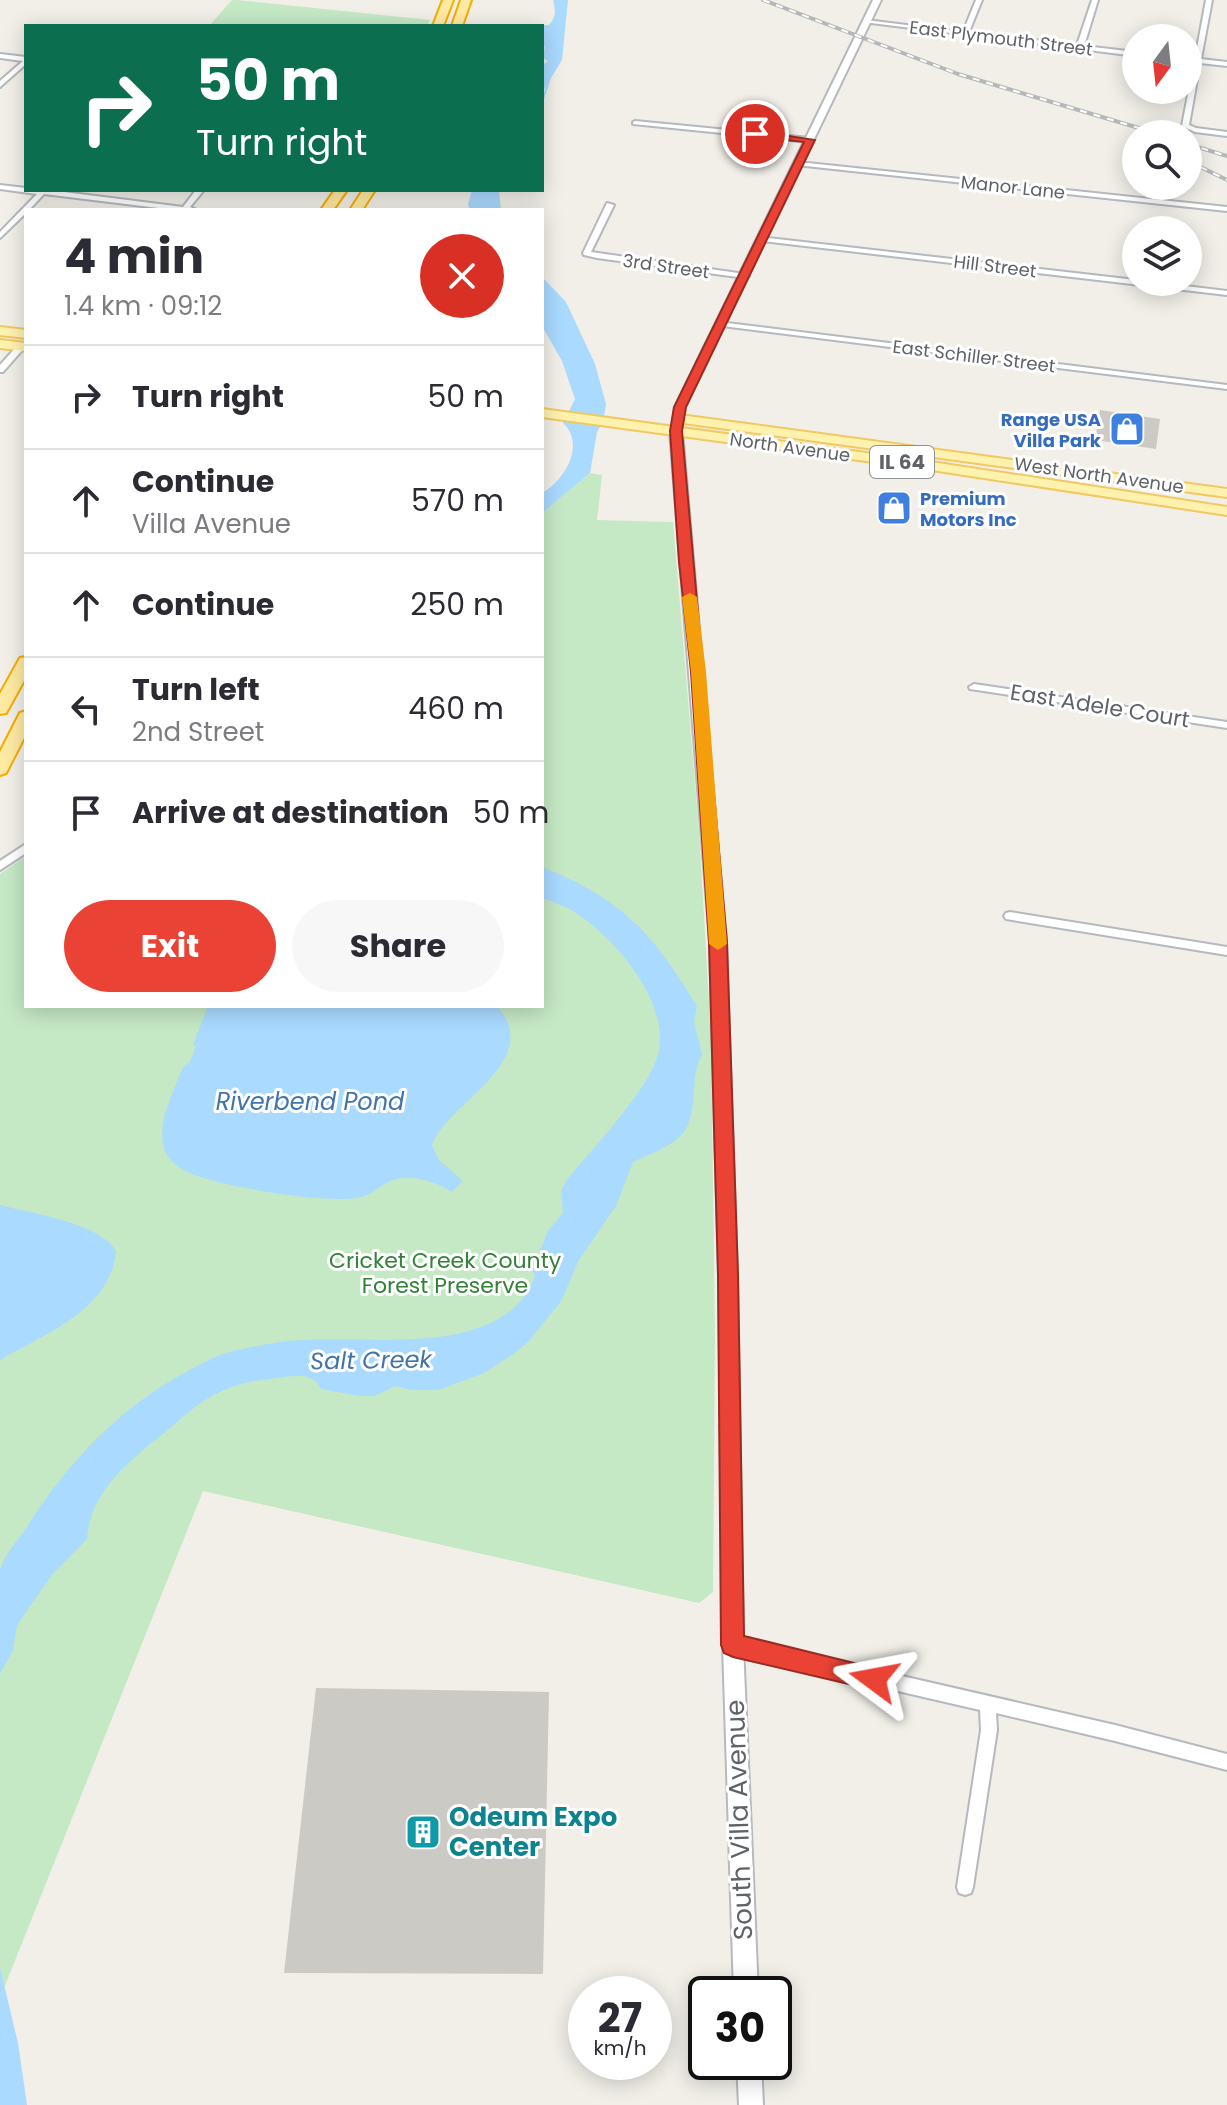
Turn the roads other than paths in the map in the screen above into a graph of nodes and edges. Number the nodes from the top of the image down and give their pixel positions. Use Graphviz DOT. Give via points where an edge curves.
graph roads {
  1 [pos="448,0"];
  2 [pos="466,0"];
  3 [pos="877,0"];
  4 [pos="979,0"];
  5 [pos="1095,0"];
  6 [pos="1209,0"];
  7 [pos="866,22"];
  8 [pos="439,24"];
  9 [pos="458,24"];
  10 [pos="965,34"];
  11 [pos="1202,36"];
  12 [pos="1080,47"];
  13 [pos="1122,52"];
  14 [pos="0,56"];
  15 [pos="24,60"];
  16 [pos="24,62"];
  17 [pos="1202,62"];
  18 [pos="1227,64"];
  19 [pos="0,85"];
  20 [pos="1190,104"];
  21 [pos="635,123"];
  22 [pos="1227,134"];
  23 [pos="810,140"];
  24 [pos="798,164"];
  25 [pos="0,187"];
  26 [pos="24,189"];
  27 [pos="42,192"];
  28 [pos="50,192"];
  29 [pos="198,192"];
  30 [pos="610,205"];
  31 [pos="27,208"];
  32 [pos="169,208"];
  33 [pos="186,208"];
  34 [pos="1227,209"];
  35 [pos="24,211"];
  36 [pos="0,236"];
  37 [pos="762,239"];
  38 [pos="745,276"];
  39 [pos="1227,293"];
  40 [pos="722,324"];
  41 [pos="0,331"];
  42 [pos="24,343"];
  43 [pos="0,344"];
  44 [pos="0,370"];
  45 [pos="1227,387"];
  46 [pos="544,402"];
  47 [pos="544,413"];
  48 [pos="618,418"];
  49 [pos="677,425"];
  50 [pos="1227,493"];
  51 [pos="1227,511"];
  52 [pos="24,666"];
  53 [pos="974,687"];
  54 [pos="0,709"];
  55 [pos="24,721"];
  56 [pos="1227,725"];
  57 [pos="24,757"];
  58 [pos="0,769"];
  59 [pos="0,777"];
  60 [pos="24,849"];
  61 [pos="0,866"];
  62 [pos="1010,916"];
  63 [pos="1227,951"];
  64 [pos="733,1645"];
  65 [pos="987,1705"];
  66 [pos="1227,1762"];
  67 [pos="965,1887"];
  68 [pos="745,1976"];
  69 [pos="750,2080"];
  70 [pos="751,2105"];
  1 -- 8 [label="highway"];
  2 -- 9 [label="highway"];
  3 -- 7 [label="street"];
  4 -- 10 [label="street"];
  5 -- 12 [label="street"];
  6 -- 11 [label="street"];
  7 -- 10 [label="street, East Plymouth Street"];
  7 -- 23 [label="street"];
  10 -- 12 [label="street, East Plymouth Street"];
  12 -- 13 [label="street, East Plymouth Street"];
  14 -- 15 [label="street"];
  16 -- 19 [label="street"];
  17 -- 18 [label="street"];
  20 -- 22 [label="street" via="1186,127"];
  21 -- 23 [label="street"];
  23 -- 24 [label="street"];
  24 -- 34 [label="street, Manor Lane"];
  24 -- 37 [label="street"];
  25 -- 26 [label="street"];
  27 -- 31 [label="street"];
  28 -- 32 [label="street"];
  29 -- 33 [label="street"];
  30 -- 38 [label="street, 3rd Street" via="587,253"];
  35 -- 36 [label="street"];
  37 -- 38 [label="street"];
  37 -- 39 [label="street, Hill Street"];
  38 -- 40 [label="street"];
  40 -- 45 [label="street, East Schiller Street"];
  40 -- 49 [label="street" via="680,407"];
  41 -- 42 [label="main road"];
  42 -- 43 [label="main road"];
  42 -- 44 [label="street"];
  46 -- 48 [label="main road, IL 64"];
  47 -- 48 [label="main road, North Avenue / IL 64"];
  48 -- 49 [label="main road, North Avenue / IL 64"];
  49 -- 50 [label="main road, West North Avenue / IL 64"];
  49 -- 51 [label="main road, North Avenue / IL 64"];
  49 -- 64 [label="main road, South Villa Avenue" via="718,942"];
  52 -- 54 [label="highway"];
  53 -- 56 [label="street, East Adele Court"];
  55 -- 58 [label="highway"];
  57 -- 59 [label="highway"];
  60 -- 61 [label="street"];
  62 -- 63 [label="street"];
  64 -- 65 [label="street"];
  64 -- 68 [label="main road, South Villa Avenue"];
  65 -- 66 [label="street"];
  65 -- 67 [label="street" via="989,1730"];
  69 -- 70 [label="main road"];
}
